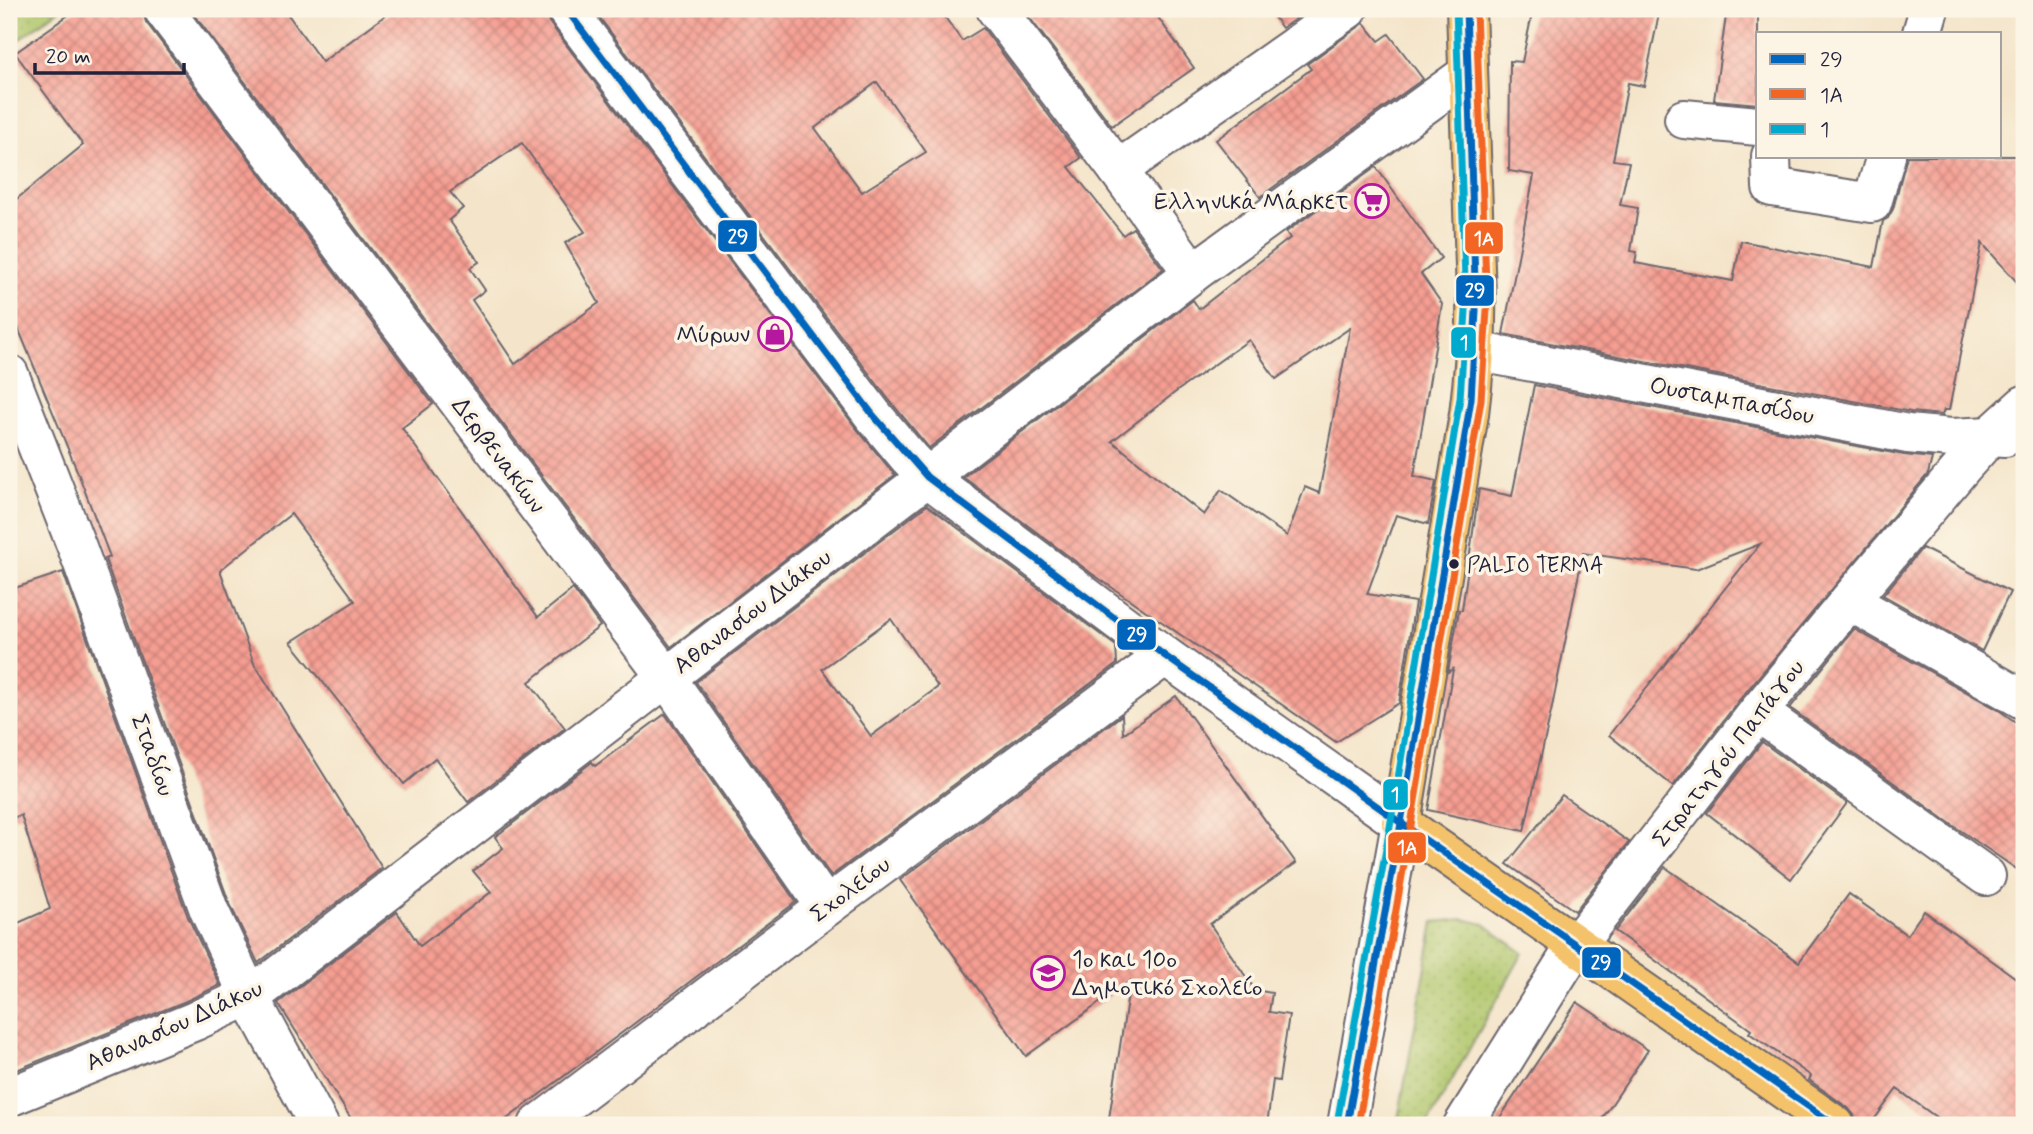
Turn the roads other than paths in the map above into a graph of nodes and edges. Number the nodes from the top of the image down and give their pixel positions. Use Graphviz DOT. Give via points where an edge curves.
graph roads {
  1 [pos="163,9"];
  2 [pos="566,9"];
  3 [pos="996,9"];
  4 [pos="1348,9"];
  5 [pos="1466,9"];
  6 [pos="1928,9"];
  7 [pos="1922,32"];
  8 [pos="1467,74"];
  9 [pos="1684,119"];
  10 [pos="1756,126"];
  11 [pos="1771,158"];
  12 [pos="1885,158"];
  13 [pos="1118,170"];
  14 [pos="1193,273"];
  15 [pos="1475,351"];
  16 [pos="12,390"];
  17 [pos="2024,405"];
  18 [pos="2007,437"];
  19 [pos="927,477"];
  20 [pos="1849,601"];
  21 [pos="1164,656"];
  22 [pos="666,677"];
  23 [pos="2024,700"];
  24 [pos="1758,712"];
  25 [pos="1401,823"];
  26 [pos="1986,876"];
  27 [pos="826,907"];
  28 [pos="1576,945"];
  29 [pos="249,996"];
  30 [pos="9,1097"];
  31 [pos="319,1125"];
  32 [pos="538,1125"];
  33 [pos="1347,1125"];
  34 [pos="1463,1125"];
  35 [pos="1835,1125"];
  1 -- 22 [label="street, Δερβενακίων"];
  2 -- 19 [label="street" via="873,415"];
  3 -- 13 [label="street"];
  4 -- 13 [label="street"];
  5 -- 8 [label="main road"];
  6 -- 7 [label="street"];
  8 -- 14 [label="street, Αθανασίου Διάκου"];
  8 -- 15 [label="main road"];
  9 -- 10 [label="street"];
  11 -- 12 [label="street" via="1772,187 1872,203"];
  13 -- 14 [label="street"];
  14 -- 19 [label="street, Αθανασίου Διάκου"];
  15 -- 18 [label="street, Ουσταμπασίδου" via="1908,434"];
  15 -- 25 [label="main road" via="1469,414"];
  16 -- 29 [label="street, Σταδίου" via="78,550 209,910"];
  17 -- 18 [label="street, Στρατηγού Παπάγου"];
  18 -- 20 [label="street, Στρατηγού Παπάγου"];
  19 -- 21 [label="street"];
  19 -- 22 [label="street, Αθανασίου Διάκου"];
  20 -- 23 [label="street"];
  20 -- 24 [label="street, Στρατηγού Παπάγου"];
  21 -- 25 [label="street"];
  21 -- 27 [label="street, Σχολείου"];
  22 -- 27 [label="street, Δερβενακίων"];
  22 -- 29 [label="street, Αθανασίου Διάκου"];
  24 -- 26 [label="street"];
  24 -- 28 [label="street, Στρατηγού Παπάγου"];
  25 -- 28 [label="main road"];
  25 -- 33 [label="street"];
  27 -- 32 [label="street, Σχολείου"];
  28 -- 34 [label="street, Στρατηγού Παπάγου"];
  28 -- 35 [label="main road"];
  29 -- 30 [label="street, Αθανασίου Διάκου"];
  29 -- 31 [label="street, Σταδίου"];
}
